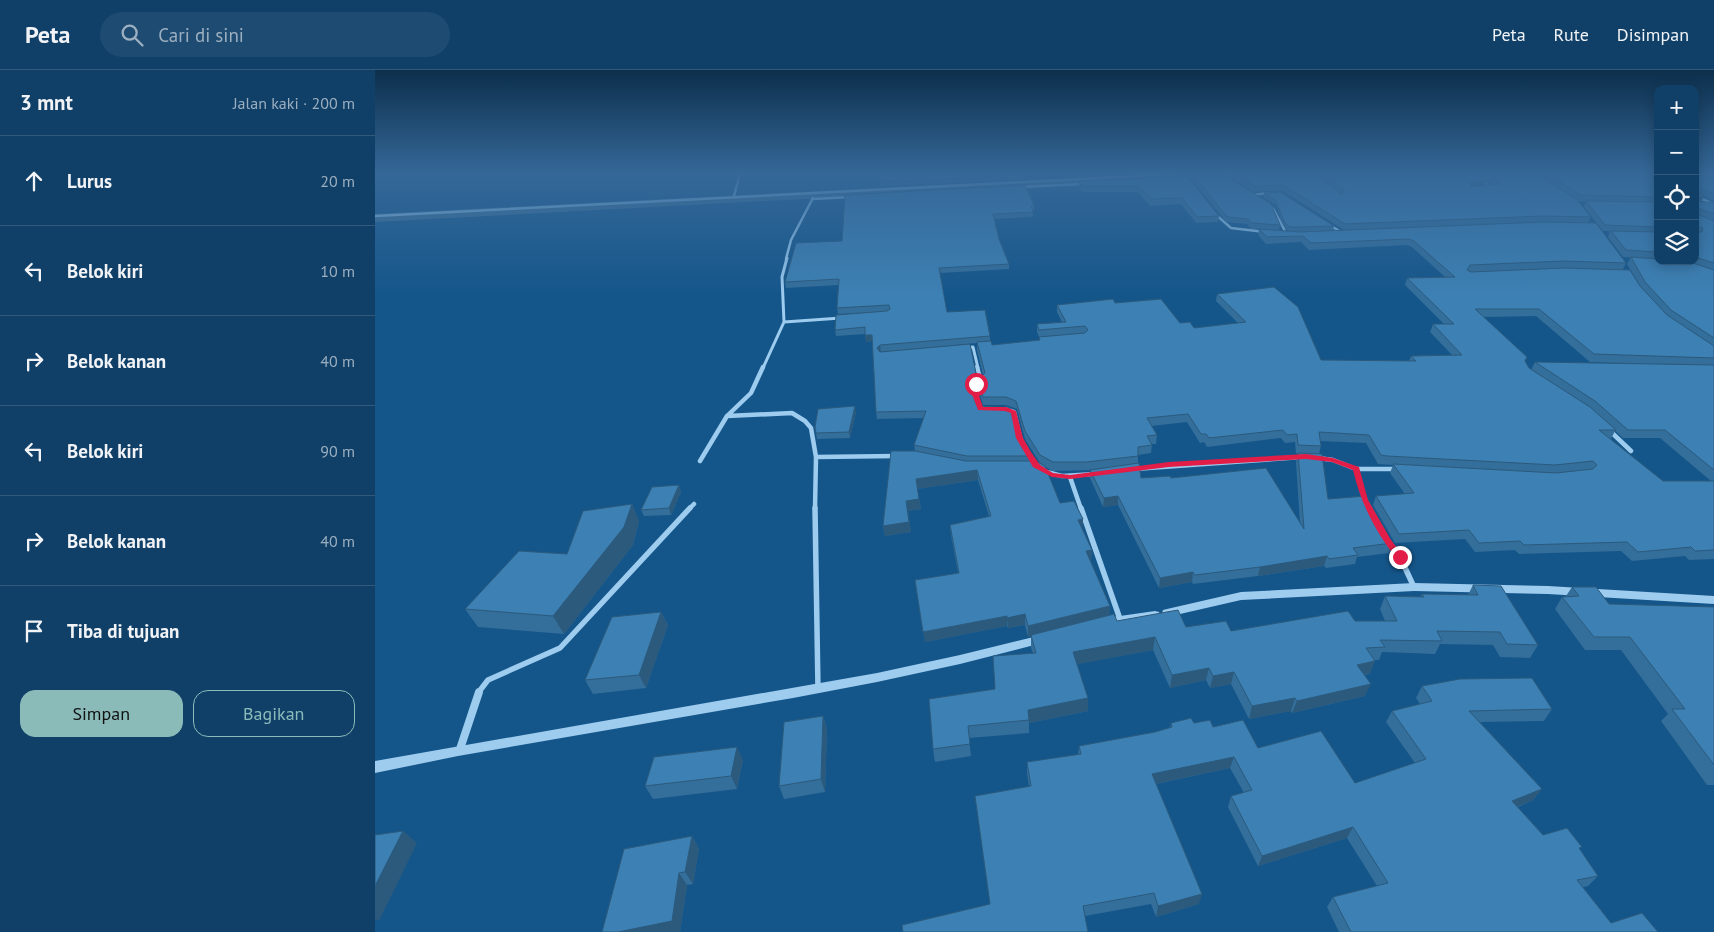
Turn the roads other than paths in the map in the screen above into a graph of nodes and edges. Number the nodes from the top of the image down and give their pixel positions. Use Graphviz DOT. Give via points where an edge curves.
graph roads {
  1 [pos="407,214"];
  2 [pos="804,214"];
  3 [pos="1215,214"];
  4 [pos="1277,214"];
  5 [pos="375,216"];
  6 [pos="1320,218"];
  7 [pos="1267,232"];
  8 [pos="1277,233"];
  9 [pos="1286,233"];
  10 [pos="1293,234"];
  11 [pos="1336,234"];
  12 [pos="1344,234"];
  13 [pos="1352,234"];
  14 [pos="851,317"];
  15 [pos="784,322"];
  16 [pos="982,346"];
  17 [pos="973,347"];
  18 [pos="957,349"];
  19 [pos="1001,409"];
  20 [pos="988,410"];
  21 [pos="727,416"];
  22 [pos="1602,424"];
  23 [pos="1631,450"];
  24 [pos="907,456"];
  25 [pos="816,457"];
  26 [pos="1306,457"];
  27 [pos="1315,458"];
  28 [pos="700,461"];
  29 [pos="1030,467"];
  30 [pos="1037,467"];
  31 [pos="1356,469"];
  32 [pos="1403,469"];
  33 [pos="1129,470"];
  34 [pos="1100,473"];
  35 [pos="1070,477"];
  36 [pos="693,504"];
  37 [pos="1369,508"];
  38 [pos="1383,534"];
  39 [pos="1414,587"];
  40 [pos="1714,600"];
  41 [pos="1120,618"];
  42 [pos="1092,626"];
  43 [pos="1057,635"];
  44 [pos="818,689"];
  45 [pos="460,750"];
  46 [pos="375,767"];
  1 -- 5 [label="street"];
  2 -- 15 [label="street" via="791,240 782,276"];
  3 -- 7 [label="street" via="1229,228"];
  4 -- 9 [label="street" via="1280,227"];
  6 -- 12 [label="street"];
  8 -- 9 [label="street"];
  9 -- 10 [label="street"];
  11 -- 12 [label="street"];
  12 -- 13 [label="street"];
  14 -- 15 [label="street"];
  15 -- 21 [label="street" via="751,393"];
  16 -- 17 [label="street"];
  17 -- 18 [label="street"];
  17 -- 20 [label="street" via="981,382 973,388 980,409"];
  19 -- 30 [label="street" via="1014,412 1021,441"];
  21 -- 25 [label="street" via="792,413 811,428"];
  21 -- 28 [label="street"];
  22 -- 23 [label="street"];
  24 -- 25 [label="street"];
  25 -- 44 [label="street" via="814,555"];
  26 -- 33 [label="street" via="1169,464"];
  27 -- 31 [label="street" via="1333,460"];
  29 -- 30 [label="street"];
  30 -- 35 [label="street" via="1052,475"];
  31 -- 32 [label="street"];
  31 -- 37 [label="street"];
  34 -- 35 [label="street"];
  35 -- 41 [label="street"];
  36 -- 45 [label="street" via="559,648 482,685"];
  38 -- 39 [label="street" via="1400,557"];
  39 -- 40 [label="street" via="1548,590"];
  39 -- 41 [label="street" via="1241,596 1171,613"];
  41 -- 42 [label="street"];
  43 -- 44 [label="street"];
  44 -- 45 [label="street"];
  45 -- 46 [label="street"];
}
